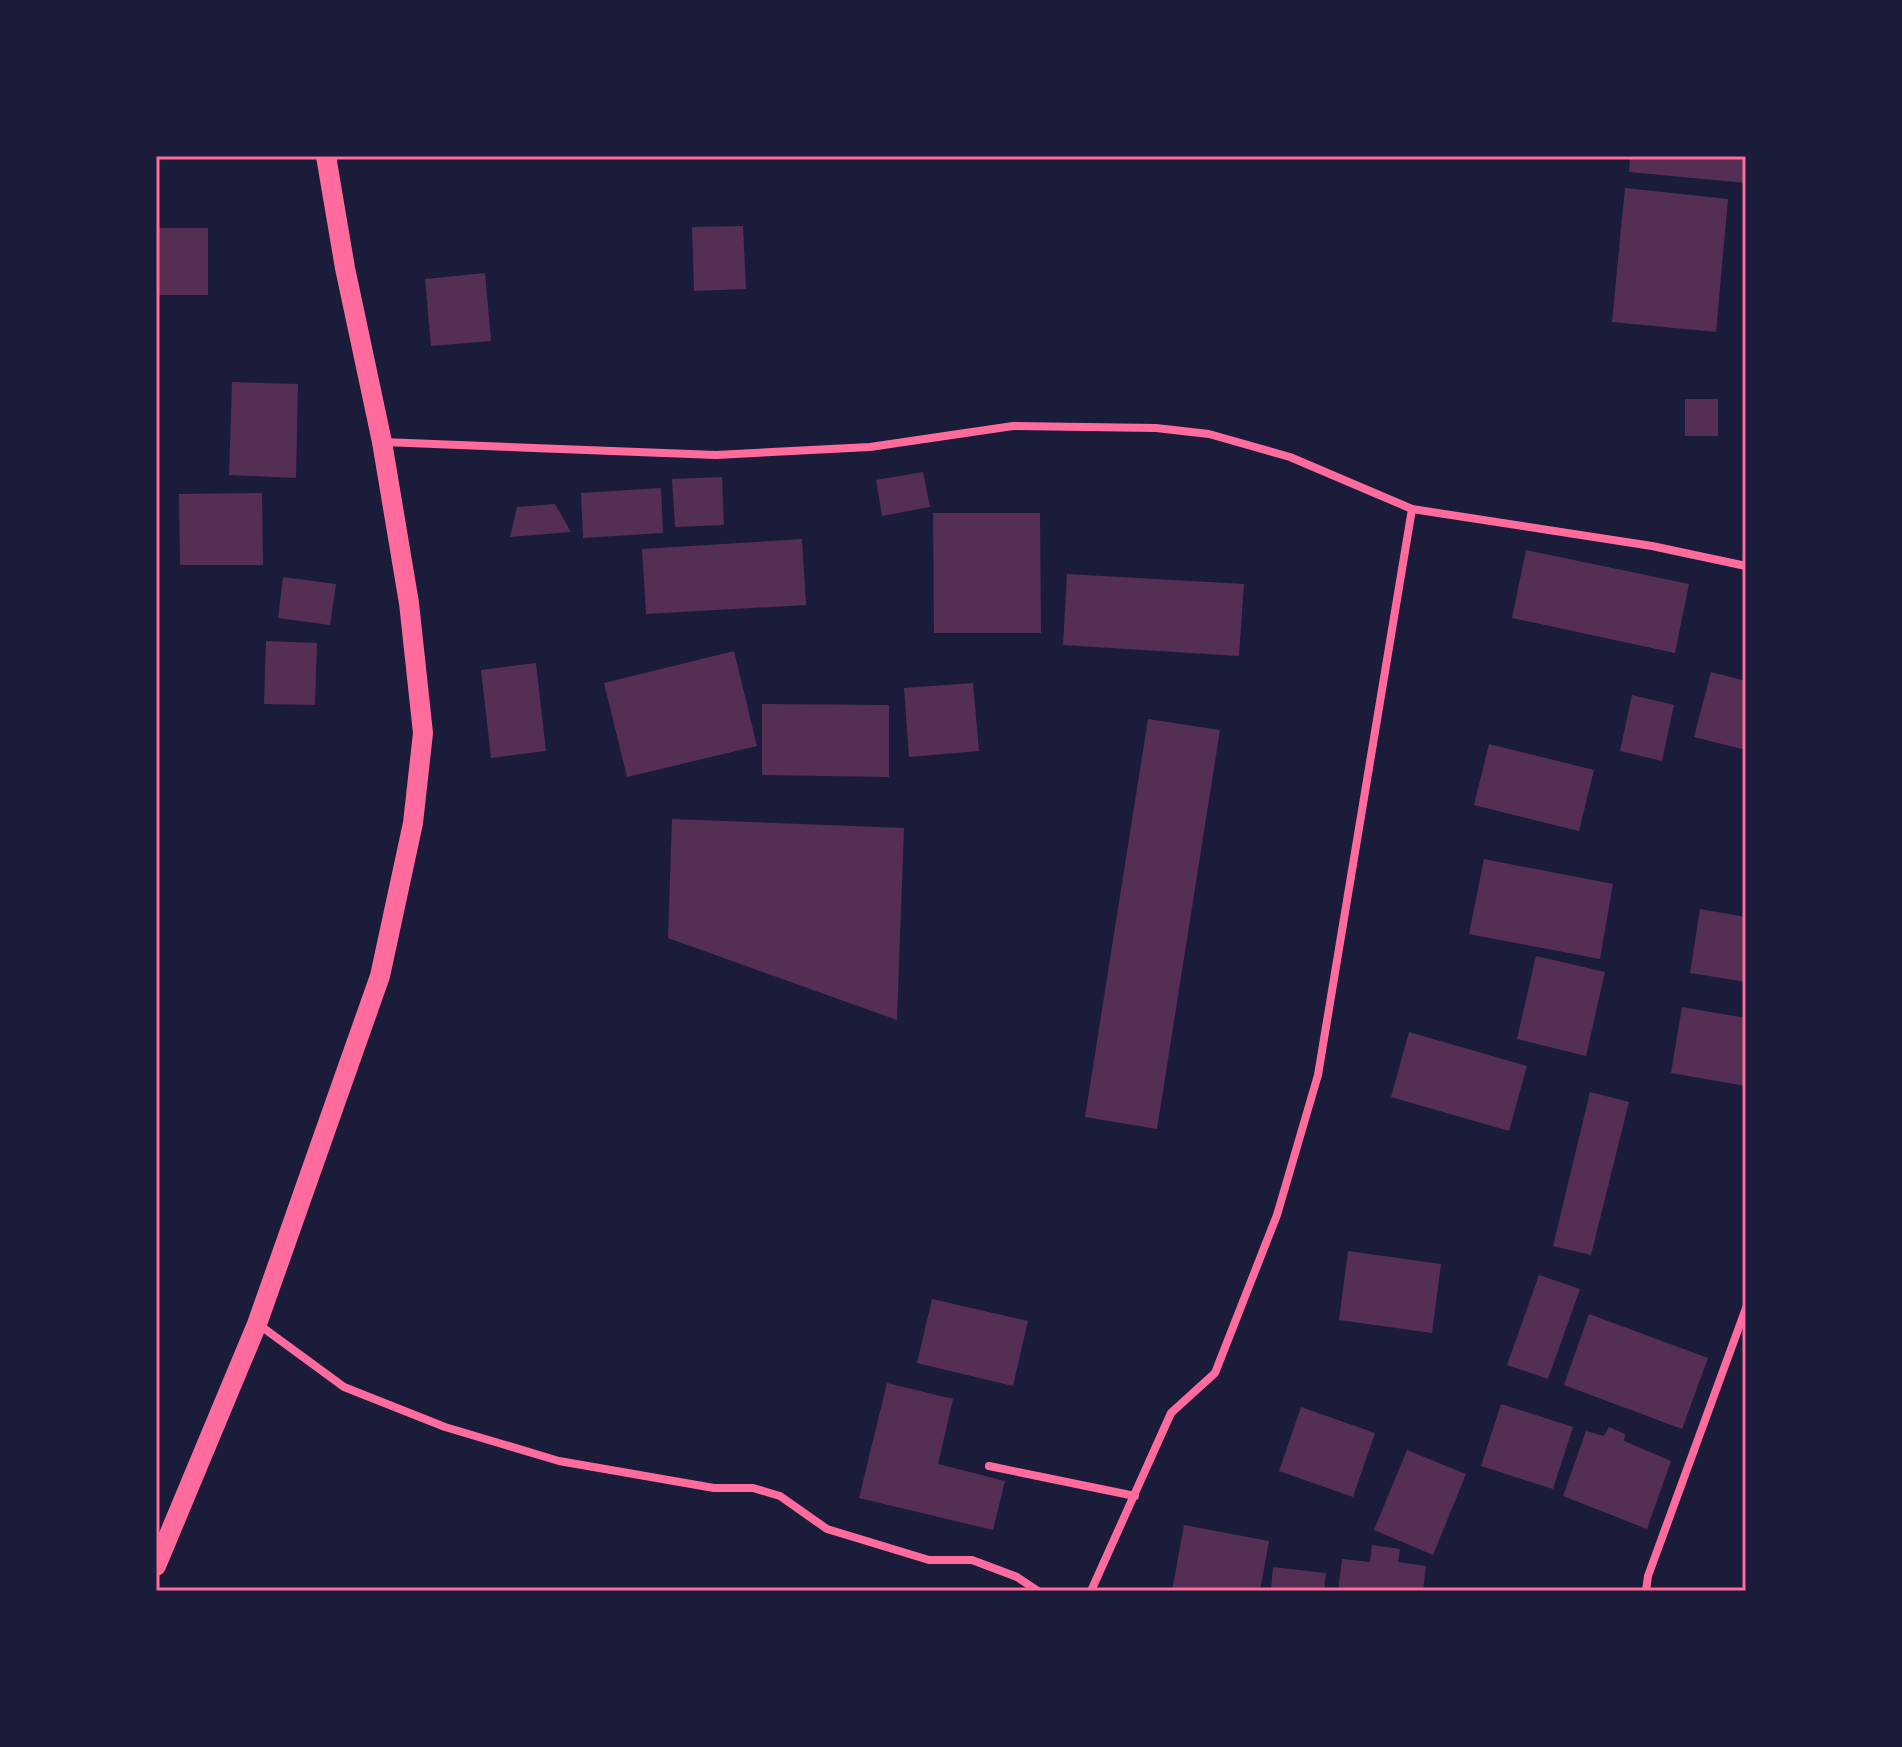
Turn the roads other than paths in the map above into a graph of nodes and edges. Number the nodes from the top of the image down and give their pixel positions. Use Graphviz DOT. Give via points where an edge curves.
graph roads {
  1 [pos="326,156"];
  2 [pos="382,442"];
  3 [pos="1412,509"];
  4 [pos="1746,566"];
  5 [pos="1746,1308"];
  6 [pos="257,1324"];
  7 [pos="989,1466"];
  8 [pos="1135,1496"];
  9 [pos="156,1566"];
  10 [pos="1038,1591"];
  11 [pos="1091,1591"];
  12 [pos="1646,1591"];
  1 -- 2 [label="main road"];
  2 -- 3 [label="street" via="716,455 870,447 1013,426 1156,428 1209,434 1290,457"];
  2 -- 6 [label="main road" via="409,603 423,733 413,823 380,976"];
  3 -- 4 [label="street"];
  3 -- 8 [label="street" via="1318,1075 1277,1215 1215,1373 1171,1413"];
  5 -- 12 [label="street"];
  6 -- 9 [label="main road"];
  6 -- 10 [label="street" via="344,1387 445,1427 559,1461 714,1488 753,1488 780,1496 827,1529 929,1560 972,1560"];
  7 -- 8 [label="street"];
  8 -- 11 [label="street"];
}
